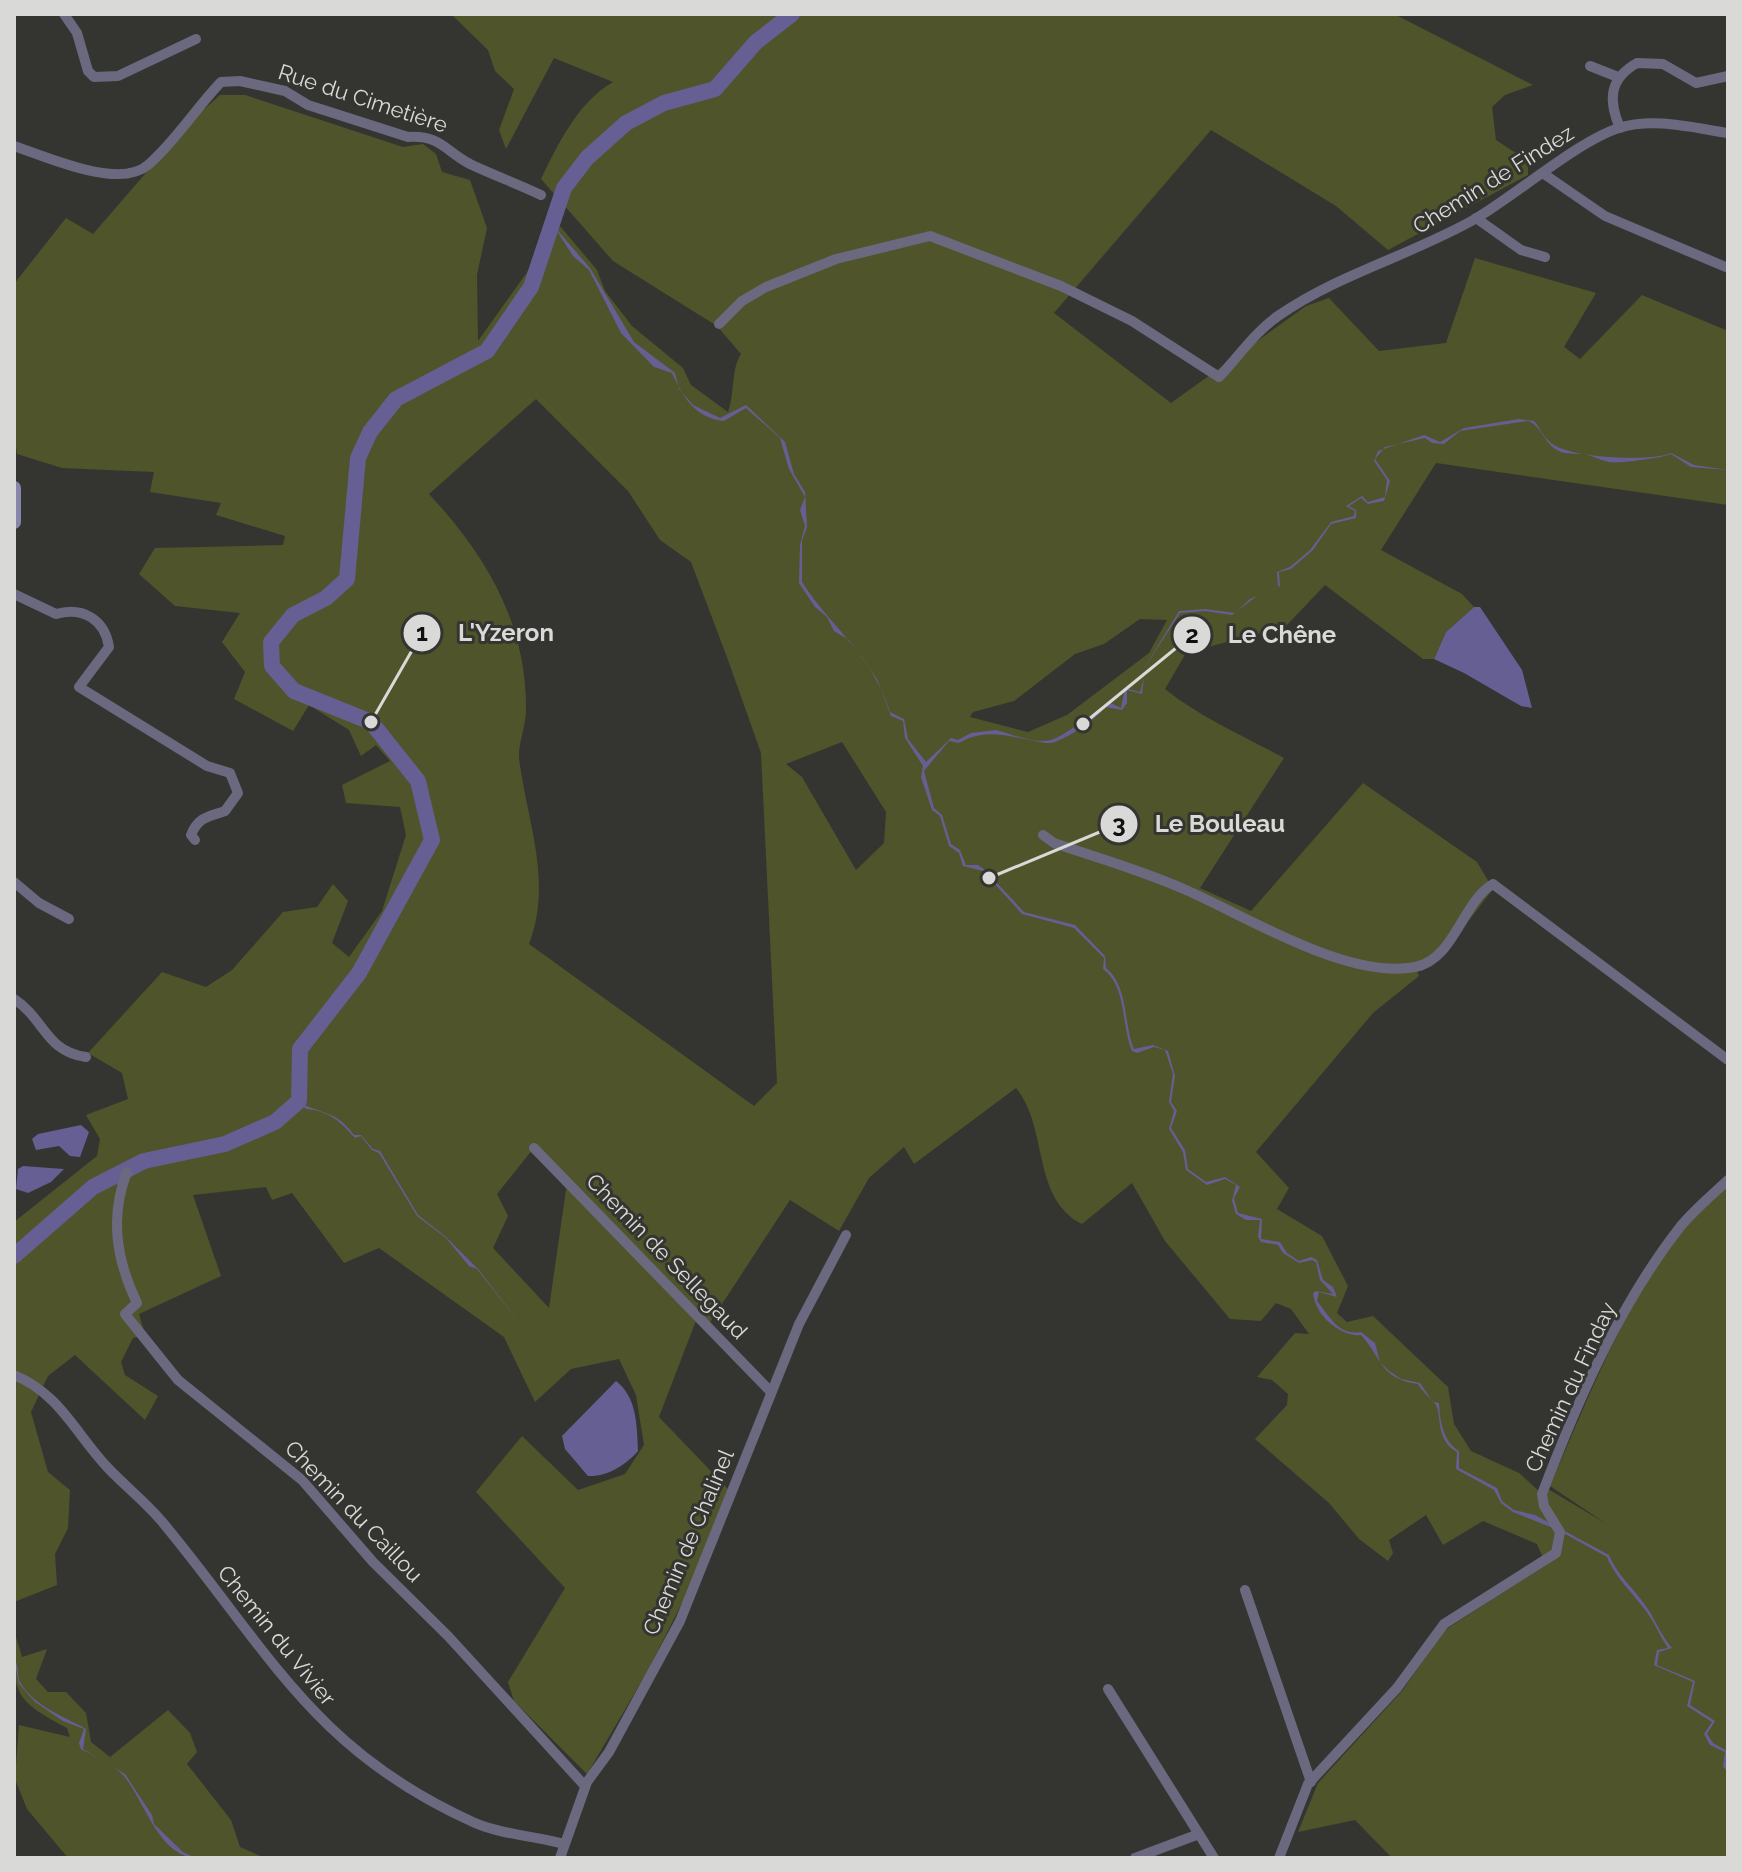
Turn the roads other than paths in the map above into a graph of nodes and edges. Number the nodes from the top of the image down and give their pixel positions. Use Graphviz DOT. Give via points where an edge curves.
graph roads {
  1 [pos="64,14"];
  2 [pos="196,39"];
  3 [pos="1590,66"];
  4 [pos="1728,76"];
  5 [pos="1618,77"];
  6 [pos="1620,128"];
  7 [pos="1728,133"];
  8 [pos="14,146"];
  9 [pos="1544,174"];
  10 [pos="541,195"];
  11 [pos="1476,218"];
  12 [pos="1545,257"];
  13 [pos="1728,268"];
  14 [pos="719,324"];
  15 [pos="14,488"];
  16 [pos="14,522"];
  17 [pos="14,594"];
  18 [pos="1043,835"];
  19 [pos="195,840"];
  20 [pos="14,882"];
  21 [pos="69,919"];
  22 [pos="14,999"];
  23 [pos="86,1057"];
  24 [pos="1728,1060"];
  25 [pos="534,1148"];
  26 [pos="127,1172"];
  27 [pos="1728,1180"];
  28 [pos="846,1235"];
  29 [pos="14,1375"];
  30 [pos="771,1392"];
  31 [pos="1245,1590"];
  32 [pos="1108,1689"];
  33 [pos="1311,1782"];
  34 [pos="585,1786"];
  35 [pos="1199,1834"];
  36 [pos="564,1844"];
  37 [pos="560,1858"];
  38 [pos="1135,1858"];
  39 [pos="1214,1858"];
  40 [pos="1279,1858"];
  1 -- 2 [label="street" via="94,77 118,76"];
  3 -- 5 [label="street"];
  4 -- 5 [label="street" via="1696,83 1649,61"];
  5 -- 6 [label="street" via="1610,99"];
  6 -- 7 [label="street, Chemin de Findez" via="1655,122"];
  6 -- 9 [label="street, Chemin de Findez"];
  8 -- 10 [label="street, Rue du Cimetière" via="124,176 146,168 221,82 240,81 285,91 308,105 399,135 425,136 467,162"];
  9 -- 11 [label="street, Chemin de Findez"];
  9 -- 13 [label="street" via="1605,216"];
  11 -- 12 [label="street" via="1521,250"];
  11 -- 14 [label="street, Chemin de Findez" via="1417,250 1313,294 1275,318 1219,377 1132,321 1061,286 930,236 836,259 766,287"];
  15 -- 16 [label="main road"];
  17 -- 19 [label="street" via="56,614 71,609 92,617 107,630 109,647 79,687 207,766 230,773 238,793 225,811 202,817 191,835"];
  18 -- 24 [label="street" via="1186,890 1308,947 1387,966 1416,967 1428,960 1493,884"];
  20 -- 21 [label="street"];
  22 -- 23 [label="street" via="31,1010 57,1048"];
  25 -- 30 [label="street, Chemin de Sellegaud"];
  26 -- 34 [label="street, Chemin du Caillou" via="116,1244 137,1303 125,1314 135,1329 178,1380 302,1480"];
  27 -- 33 [label="street, Chemin du Finday" via="1681,1226 1599,1361 1542,1494 1559,1529 1551,1559 1444,1624 1397,1688"];
  28 -- 30 [label="street, Chemin de Chalinel"];
  29 -- 36 [label="street, Chemin du Vivier" via="47,1393 109,1469 166,1526 292,1690 339,1738 388,1777 478,1825"];
  30 -- 34 [label="street, Chemin de Chalinel" via="680,1621"];
  31 -- 33 [label="street"];
  32 -- 35 [label="street"];
  33 -- 40 [label="street, Chemin du Finday"];
  34 -- 36 [label="street, Chemin de Chalinel"];
  35 -- 38 [label="street"];
  35 -- 39 [label="street"];
  36 -- 37 [label="street, Chemin de Chalinel"];
}
